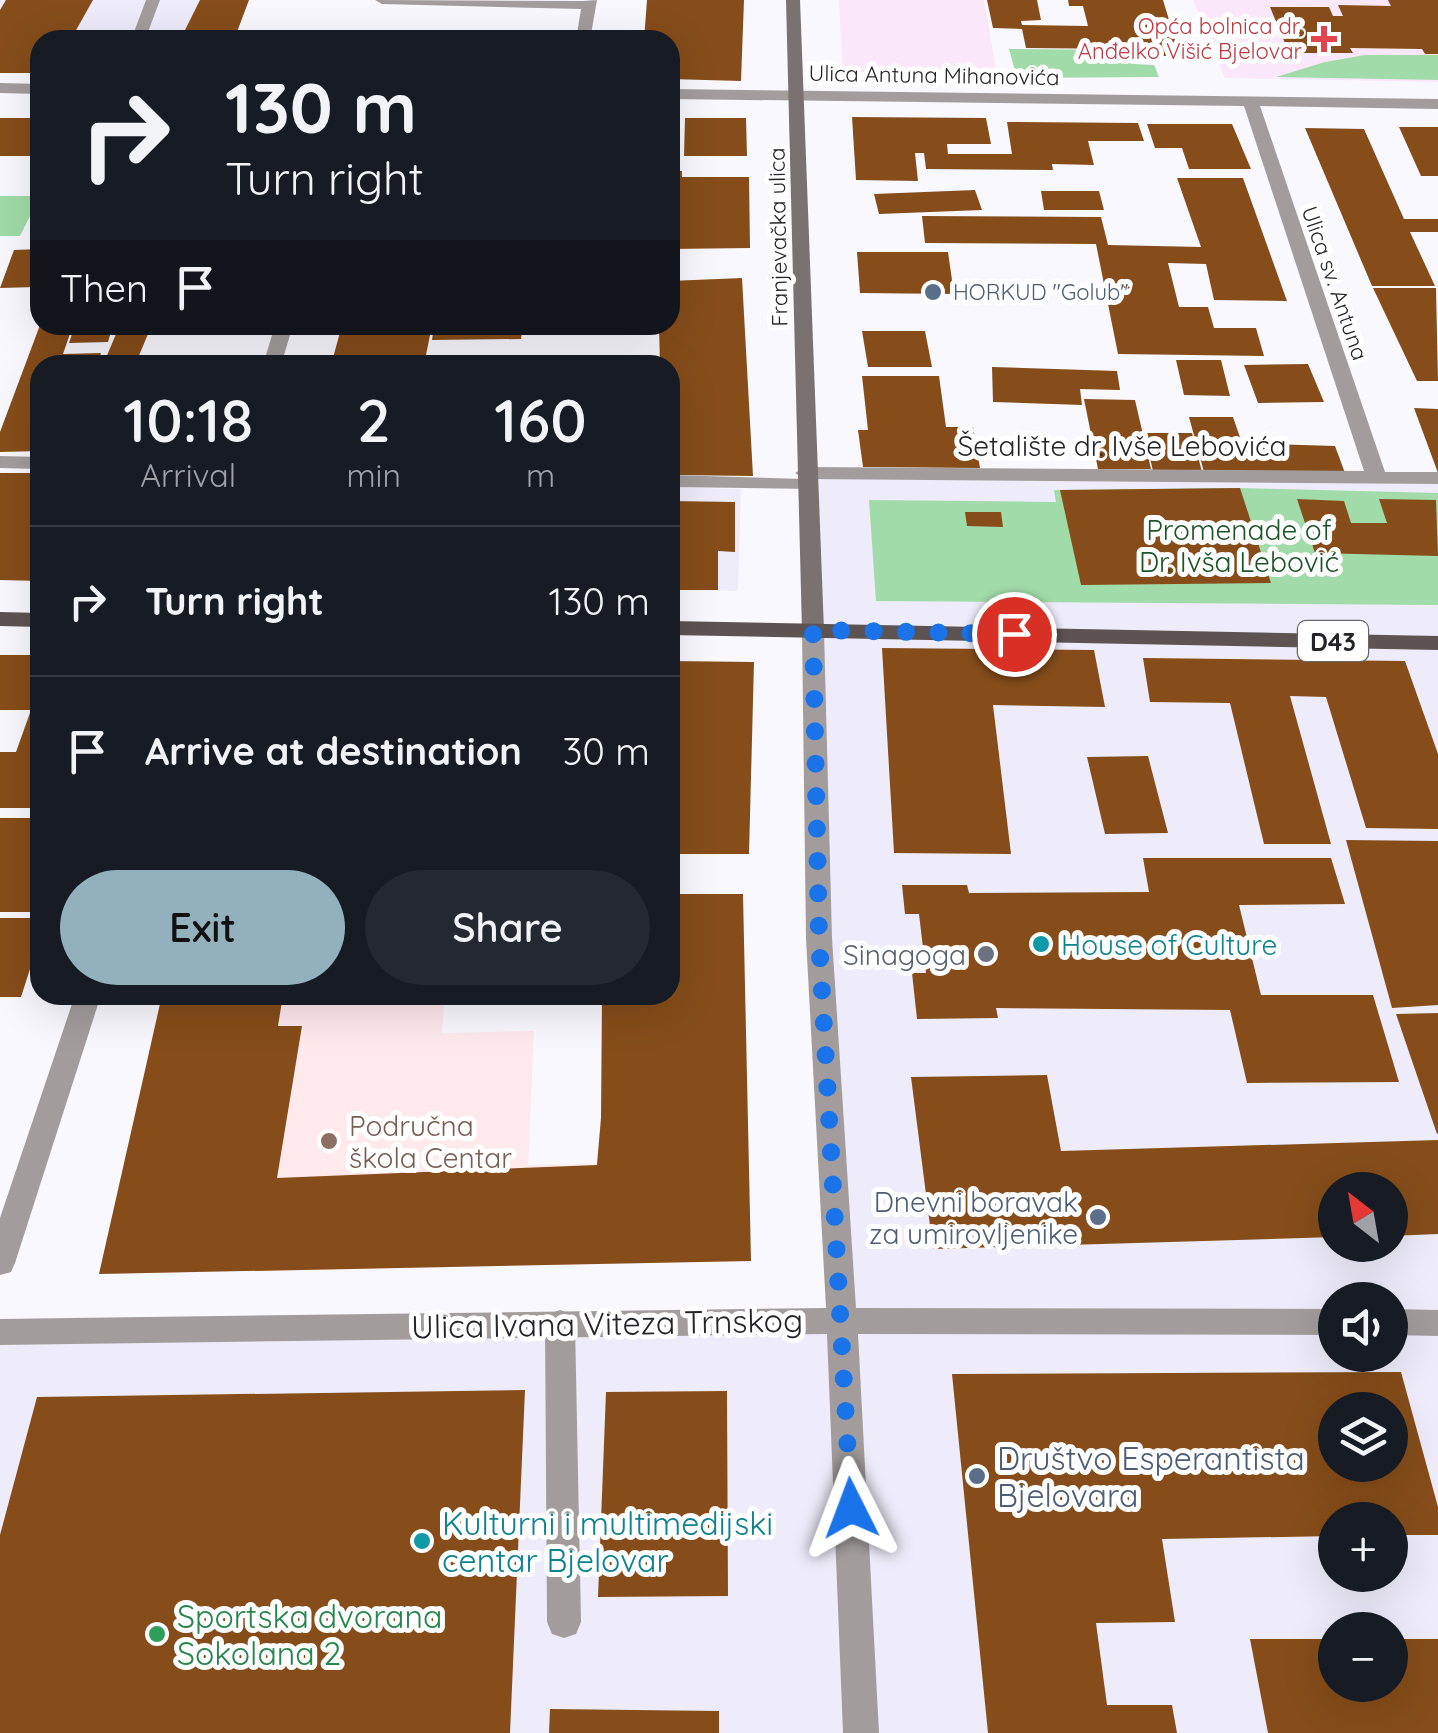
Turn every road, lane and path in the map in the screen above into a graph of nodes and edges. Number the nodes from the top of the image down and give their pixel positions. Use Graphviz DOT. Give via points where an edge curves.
graph roads {
  1 [pos="153,0"];
  2 [pos="382,0"];
  3 [pos="793,0"];
  4 [pos="590,2"];
  5 [pos="142,30"];
  6 [pos="585,30"];
  7 [pos="0,88"];
  8 [pos="30,89"];
  9 [pos="680,94"];
  10 [pos="797,96"];
  11 [pos="1251,103"];
  12 [pos="1438,104"];
  13 [pos="0,462"];
  14 [pos="30,463"];
  15 [pos="1376,476"];
  16 [pos="1438,478"];
  17 [pos="806,479"];
  18 [pos="680,481"];
  19 [pos="0,619"];
  20 [pos="30,620"];
  21 [pos="680,628"];
  22 [pos="813,630"];
  23 [pos="1438,643"];
  24 [pos="85,1005"];
  25 [pos="0,1263"];
  26 [pos="842,1320"];
  27 [pos="1318,1322"];
  28 [pos="1408,1322"];
  29 [pos="1438,1322"];
  30 [pos="560,1323"];
  31 [pos="0,1332"];
  32 [pos="564,1622"];
  33 [pos="861,1733"];
  1 -- 5 [label="street"];
  2 -- 4 [label="street"];
  3 -- 10 [label="main road, Franjevačka ulica"];
  4 -- 6 [label="street"];
  7 -- 8 [label="street"];
  9 -- 10 [label="street, Ulica Antuna Mihanovića"];
  10 -- 11 [label="street, Ulica Antuna Mihanovića"];
  10 -- 17 [label="main road, Franjevačka ulica"];
  11 -- 12 [label="street, Ulica Antuna Mihanovića"];
  11 -- 15 [label="street, Ulica sv. Antuna"];
  13 -- 14 [label="street"];
  15 -- 16 [label="street, Šetalište dr. Ivše Lebovića"];
  15 -- 17 [label="street, Šetalište dr. Ivše Lebovića"];
  17 -- 18 [label="street, Šetalište dr. Ivše Lebovića"];
  17 -- 22 [label="main road, Franjevačka ulica"];
  19 -- 20 [label="main road"];
  21 -- 22 [label="main road, D43"];
  22 -- 23 [label="main road, D43"];
  22 -- 26 [label="street" via="819,938"];
  24 -- 25 [label="street"];
  26 -- 27 [label="street, Ulica Ivana Viteza Trnskog"];
  26 -- 30 [label="street, Ulica Ivana Viteza Trnskog"];
  26 -- 33 [label="street"];
  28 -- 29 [label="street"];
  30 -- 31 [label="street, Ulica Ivana Viteza Trnskog"];
  30 -- 32 [label="street"];
}
